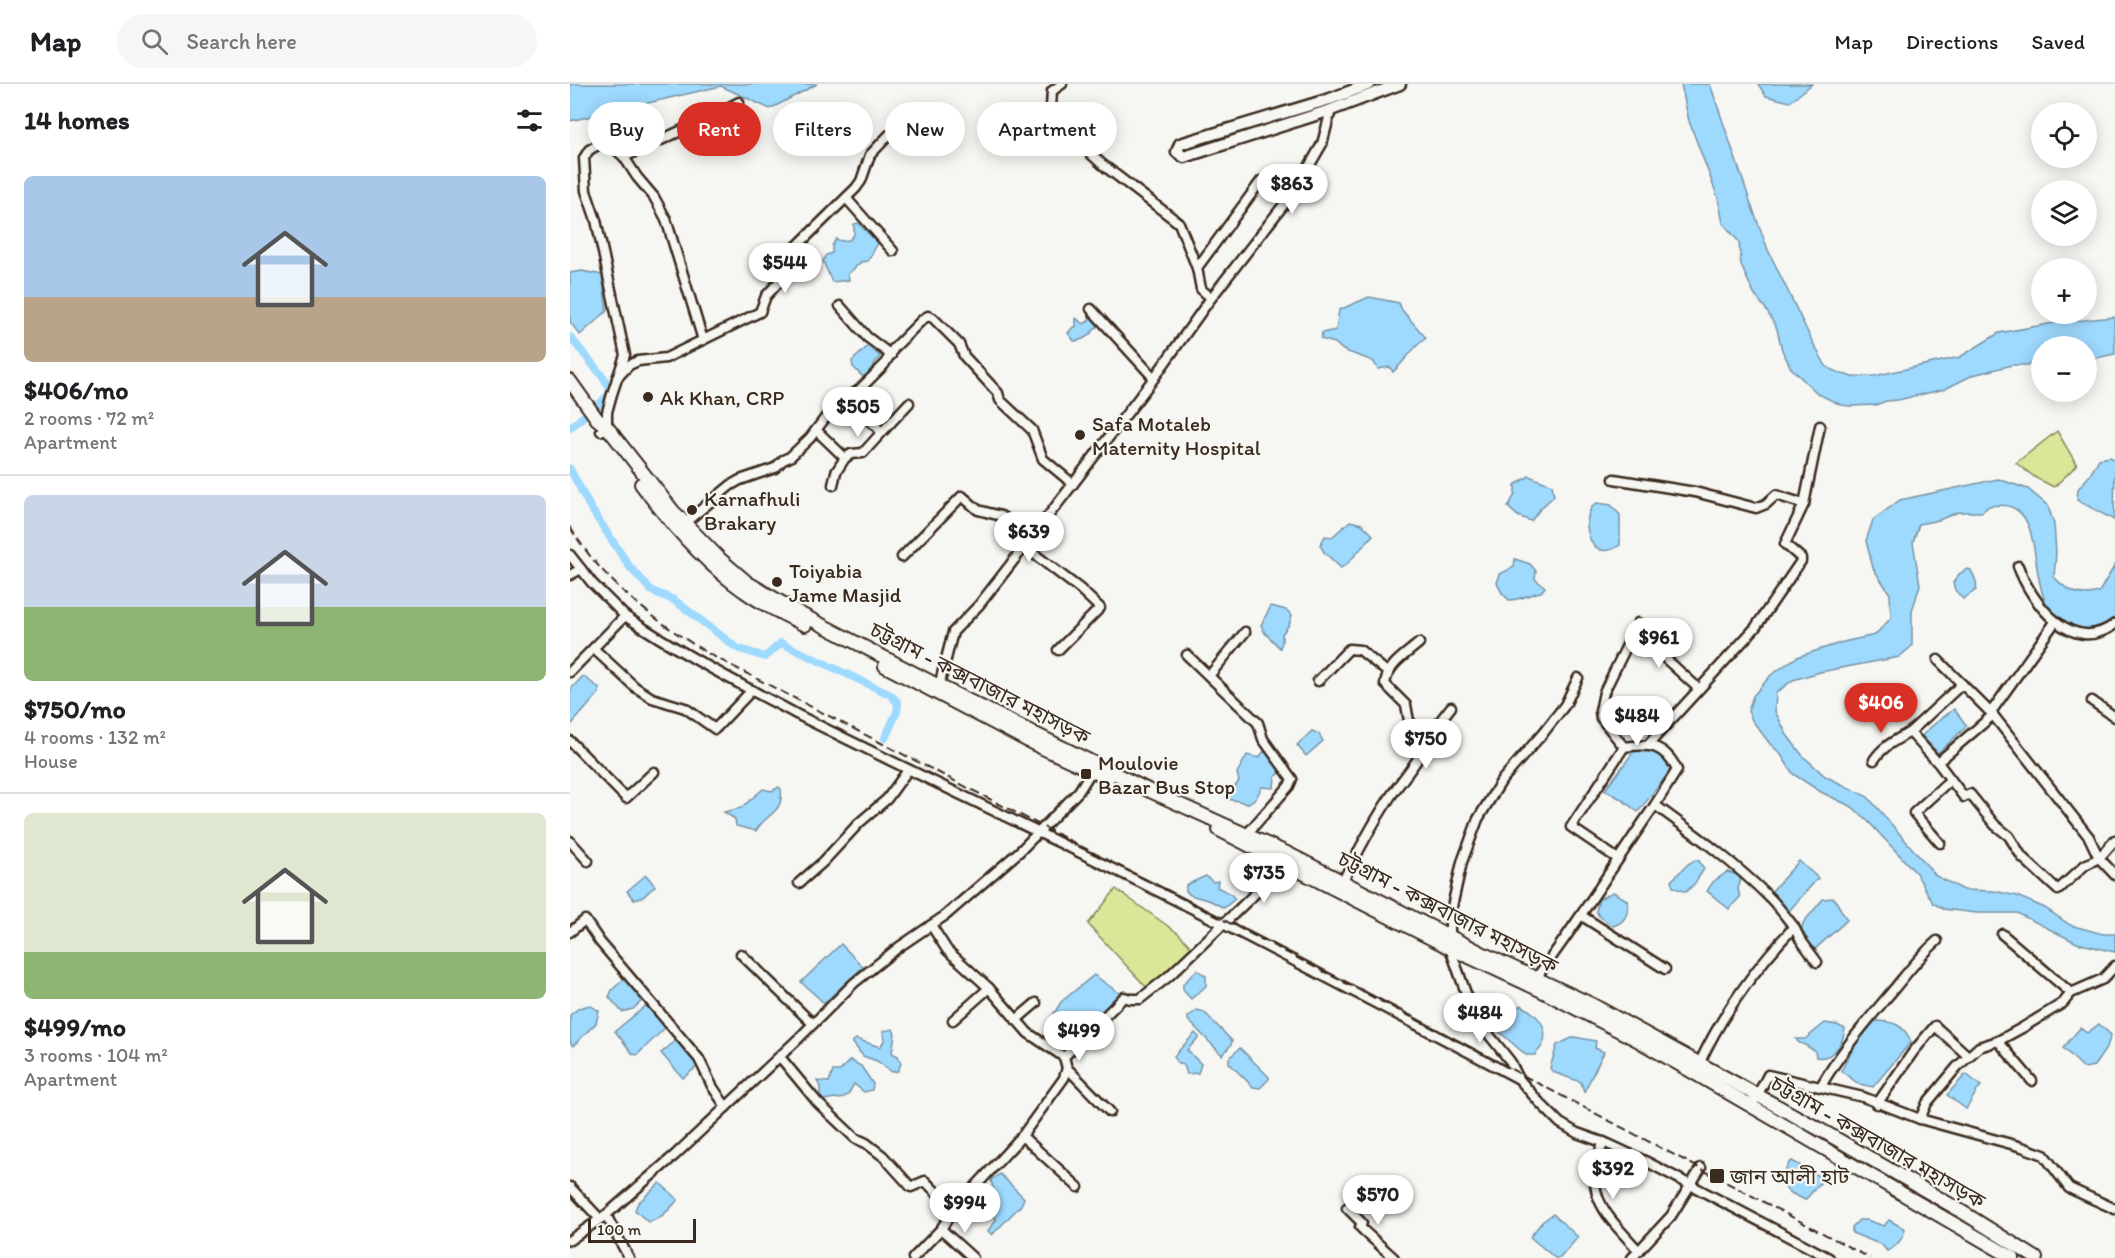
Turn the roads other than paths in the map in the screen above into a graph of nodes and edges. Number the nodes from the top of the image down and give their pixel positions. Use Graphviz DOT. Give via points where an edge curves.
graph roads {
  1 [pos="1062,84"];
  2 [pos="1370,84"];
  3 [pos="1400,84"];
  4 [pos="1331,110"];
  5 [pos="677,133"];
  6 [pos="885,139"];
  7 [pos="624,157"];
  8 [pos="1262,181"];
  9 [pos="846,198"];
  10 [pos="893,252"];
  11 [pos="1197,268"];
  12 [pos="1211,298"];
  13 [pos="840,306"];
  14 [pos="1091,309"];
  15 [pos="703,340"];
  16 [pos="891,355"];
  17 [pos="617,378"];
  18 [pos="1154,378"];
  19 [pos="570,381"];
  20 [pos="847,399"];
  21 [pos="909,403"];
  22 [pos="602,426"];
  23 [pos="1820,426"];
  24 [pos="816,430"];
  25 [pos="882,432"];
  26 [pos="845,458"];
  27 [pos="1614,479"];
  28 [pos="1073,484"];
  29 [pos="833,485"];
  30 [pos="1804,504"];
  31 [pos="681,525"];
  32 [pos="1033,536"];
  33 [pos="1025,547"];
  34 [pos="570,555"];
  35 [pos="902,557"];
  36 [pos="2018,566"];
  37 [pos="581,568"];
  38 [pos="570,575"];
  39 [pos="625,616"];
  40 [pos="2055,622"];
  41 [pos="2115,624"];
  42 [pos="1245,632"];
  43 [pos="1419,643"];
  44 [pos="594,649"];
  45 [pos="1058,650"];
  46 [pos="1187,655"];
  47 [pos="1938,660"];
  48 [pos="570,672"];
  49 [pos="1387,672"];
  50 [pos="1209,676"];
  51 [pos="1578,678"];
  52 [pos="1318,681"];
  53 [pos="1962,684"];
  54 [pos="1699,689"];
  55 [pos="752,690"];
  56 [pos="938,690"];
  57 [pos="2092,701"];
  58 [pos="1451,707"];
  59 [pos="1992,713"];
  60 [pos="2115,717"];
  61 [pos="1910,732"];
  62 [pos="1427,738"];
  63 [pos="570,741"];
  64 [pos="1648,745"];
  65 [pos="1624,747"];
  66 [pos="1874,760"];
  67 [pos="1938,762"];
  68 [pos="1094,767"];
  69 [pos="908,770"];
  70 [pos="654,772"];
  71 [pos="1950,780"];
  72 [pos="1655,804"];
  73 [pos="1039,833"];
  74 [pos="1247,834"];
  75 [pos="2115,840"];
  76 [pos="570,841"];
  77 [pos="1940,843"];
  78 [pos="2099,858"];
  79 [pos="1618,859"];
  80 [pos="588,861"];
  81 [pos="1286,864"];
  82 [pos="2115,875"];
  83 [pos="799,883"];
  84 [pos="1340,886"];
  85 [pos="1582,916"];
  86 [pos="1222,924"];
  87 [pos="931,926"];
  88 [pos="1794,927"];
  89 [pos="570,932"];
  90 [pos="2002,934"];
  91 [pos="1937,941"];
  92 [pos="1450,942"];
  93 [pos="741,954"];
  94 [pos="1817,962"];
  95 [pos="2115,966"];
  96 [pos="1665,969"];
  97 [pos="1536,978"];
  98 [pos="989,988"];
  99 [pos="2071,993"];
  100 [pos="1036,1004"];
  101 [pos="953,1020"];
  102 [pos="1016,1020"];
  103 [pos="813,1024"];
  104 [pos="1998,1041"];
  105 [pos="1064,1056"];
  106 [pos="1968,1056"];
  107 [pos="780,1057"];
  108 [pos="1700,1062"];
  109 [pos="1067,1068"];
  110 [pos="1519,1079"];
  111 [pos="2032,1081"];
  112 [pos="1821,1086"];
  113 [pos="1755,1100"];
  114 [pos="1876,1104"];
  115 [pos="726,1107"];
  116 [pos="1110,1112"];
  117 [pos="1920,1119"];
  118 [pos="1022,1136"];
  119 [pos="1604,1142"];
  120 [pos="1701,1168"];
  121 [pos="1691,1185"];
  122 [pos="570,1187"];
  123 [pos="1078,1187"];
  124 [pos="1365,1191"];
  125 [pos="2115,1209"];
  126 [pos="952,1212"];
  127 [pos="603,1217"];
  128 [pos="941,1229"];
  129 [pos="570,1240"];
  130 [pos="1639,1251"];
  131 [pos="629,1258"];
  132 [pos="913,1258"];
  133 [pos="973,1258"];
  134 [pos="1394,1258"];
  135 [pos="1632,1258"];
  136 [pos="1829,1258"];
  137 [pos="2013,1258"];
  138 [pos="2036,1258"];
  1 -- 11 [label="street" via="1052,91 1051,106 1068,131 1103,165 1179,223"];
  2 -- 4 [label="main road" via="1180,144 1177,152 1184,157"];
  3 -- 4 [label="main road"];
  4 -- 12 [label="street" via="1322,144 1296,189"];
  5 -- 7 [label="street"];
  6 -- 9 [label="street" via="870,155 861,181"];
  7 -- 15 [label="street" via="666,219"];
  7 -- 17 [label="street" via="603,142 584,158 586,191 604,251 625,355"];
  8 -- 11 [label="street"];
  9 -- 10 [label="street"];
  9 -- 15 [label="street" via="789,254 778,283 766,296 760,312"];
  11 -- 12 [label="street" via="1201,289"];
  12 -- 18 [label="street"];
  13 -- 16 [label="street" via="867,337"];
  14 -- 18 [label="street"];
  15 -- 17 [label="street" via="666,358 638,361"];
  16 -- 20 [label="street"];
  16 -- 28 [label="street" via="923,319 933,318 959,344 964,356 1000,400 1026,422 1043,459"];
  17 -- 22 [label="street"];
  18 -- 28 [label="street"];
  19 -- 22 [label="highway, চট্টগ্রাম - কক্সবাজার মহাসড়ক"];
  20 -- 24 [label="street" via="832,409"];
  20 -- 25 [label="street"];
  21 -- 25 [label="street"];
  22 -- 31 [label="highway, চট্টগ্রাম - কক্সবাজার মহাসড়ক"];
  23 -- 30 [label="street"];
  24 -- 26 [label="street"];
  24 -- 31 [label="street" via="775,468 731,485"];
  25 -- 26 [label="street" via="863,453"];
  26 -- 29 [label="street"];
  27 -- 30 [label="street" via="1695,492 1756,508 1776,495"];
  28 -- 32 [label="street"];
  30 -- 54 [label="street" via="1785,544 1802,561 1755,628"];
  31 -- 56 [label="highway, চট্টগ্রাম - কক্সবাজার মহাসড়ক" via="748,583"];
  32 -- 33 [label="street"];
  32 -- 35 [label="street" via="1001,516 978,510 962,496"];
  33 -- 45 [label="street" via="1100,608"];
  33 -- 56 [label="street" via="953,632"];
  34 -- 37 [label="street"];
  36 -- 40 [label="street" via="2023,580"];
  37 -- 38 [label="street"];
  37 -- 39 [label="street"];
  39 -- 44 [label="street"];
  39 -- 55 [label="street" via="670,646"];
  40 -- 41 [label="street" via="2076,633 2090,634"];
  40 -- 59 [label="street"];
  42 -- 50 [label="street"];
  43 -- 49 [label="street"];
  44 -- 48 [label="street"];
  44 -- 55 [label="street" via="652,699 685,708 716,729"];
  46 -- 50 [label="street"];
  47 -- 53 [label="street"];
  49 -- 52 [label="street" via="1360,650 1349,649"];
  49 -- 62 [label="street" via="1385,684 1406,705 1409,721"];
  50 -- 74 [label="street" via="1258,723 1263,739 1292,779"];
  51 -- 92 [label="street" via="1565,705 1502,780 1478,819 1456,885"];
  53 -- 59 [label="street"];
  53 -- 61 [label="street"];
  54 -- 64 [label="street"];
  54 -- 65 [label="street" via="1636,626 1604,692 1600,711 1601,718"];
  55 -- 69 [label="street"];
  56 -- 68 [label="highway, চট্টগ্রাম - কক্সবাজার মহাসড়ক"];
  57 -- 60 [label="street"];
  58 -- 62 [label="street"];
  59 -- 67 [label="street"];
  59 -- 78 [label="street" via="2089,837"];
  61 -- 66 [label="street" via="1891,742"];
  61 -- 67 [label="street"];
  62 -- 84 [label="street" via="1417,761 1388,799"];
  63 -- 70 [label="street" via="626,798"];
  64 -- 65 [label="street"];
  64 -- 72 [label="street" via="1671,758 1677,771"];
  65 -- 79 [label="street" via="1571,827"];
  67 -- 71 [label="street"];
  68 -- 73 [label="street" via="1079,791"];
  68 -- 74 [label="highway, চট্টগ্রাম - কক্সবাজার মহাসড়ক"];
  68 -- 81 [label="highway, চট্টগ্রাম - কক্সবাজার মহাসড়ক"];
  69 -- 73 [label="street"];
  69 -- 83 [label="street" via="887,799"];
  71 -- 77 [label="street" via="1914,813"];
  71 -- 78 [label="street" via="1964,798 1970,794 2009,836 2022,857 2057,889"];
  72 -- 79 [label="street"];
  72 -- 88 [label="street" via="1747,878"];
  73 -- 86 [label="street"];
  73 -- 87 [label="street"];
  74 -- 84 [label="highway, চট্টগ্রাম - কক্সবাজার মহাসড়ক"];
  75 -- 78 [label="street"];
  76 -- 80 [label="street"];
  78 -- 82 [label="street"];
  79 -- 85 [label="street"];
  81 -- 84 [label="highway, চট্টগ্রাম - কক্সবাজার মহাসড়ক"];
  81 -- 86 [label="street"];
  84 -- 92 [label="highway, চট্টগ্রাম - কক্সবাজার মহাসড়ক"];
  85 -- 96 [label="street"];
  85 -- 97 [label="street"];
  86 -- 105 [label="street" via="1140,999 1124,997"];
  86 -- 110 [label="street"];
  87 -- 98 [label="street" via="947,950"];
  87 -- 103 [label="street" via="854,983"];
  88 -- 94 [label="street"];
  88 -- 108 [label="street" via="1730,1008"];
  89 -- 115 [label="street" via="585,920 699,1059"];
  90 -- 99 [label="street"];
  91 -- 112 [label="street" via="1871,1016"];
  92 -- 97 [label="highway, চট্টগ্রাম - কক্সবাজার মহাসড়ক"];
  92 -- 110 [label="street" via="1468,999"];
  92 -- 113 [label="highway, চট্টগ্রাম - কক্সবাজার মহাসড়ক"];
  93 -- 103 [label="street"];
  95 -- 99 [label="street" via="2103,979"];
  97 -- 108 [label="highway, চট্টগ্রাম - কক্সবাজার মহাসড়ক"];
  98 -- 101 [label="street"];
  98 -- 102 [label="street"];
  99 -- 104 [label="street" via="2063,1003"];
  100 -- 102 [label="street"];
  102 -- 105 [label="street" via="1033,1038"];
  103 -- 107 [label="street"];
  104 -- 106 [label="street" via="1979,1047"];
  104 -- 111 [label="street"];
  105 -- 109 [label="street"];
  106 -- 114 [label="street" via="1935,1026"];
  106 -- 117 [label="street" via="1928,1103"];
  107 -- 115 [label="street"];
  107 -- 126 [label="street" via="818,1103 855,1138 874,1149 911,1187 925,1180"];
  108 -- 113 [label="highway, চট্টগ্রাম - কক্সবাজার মহাসড়ক"];
  109 -- 116 [label="street"];
  109 -- 118 [label="street" via="1064,1078"];
  110 -- 119 [label="street" via="1560,1123"];
  112 -- 113 [label="street" via="1768,1075"];
  112 -- 114 [label="street"];
  113 -- 137 [label="highway, চট্টগ্রাম - কক্সবাজার মহাসড়ক" via="1880,1182"];
  113 -- 138 [label="highway, চট্টগ্রাম - কক্সবাজার মহাসড়ক" via="1947,1203"];
  114 -- 117 [label="street"];
  115 -- 127 [label="street"];
  117 -- 125 [label="street" via="2044,1155 2069,1188"];
  118 -- 123 [label="street"];
  118 -- 126 [label="street"];
  119 -- 121 [label="street"];
  119 -- 130 [label="street" via="1594,1166 1596,1193 1602,1207"];
  120 -- 121 [label="street"];
  121 -- 130 [label="street"];
  121 -- 136 [label="street"];
  122 -- 127 [label="street"];
  124 -- 134 [label="street" via="1347,1208 1362,1223 1360,1227"];
  126 -- 128 [label="street"];
  127 -- 129 [label="street"];
  127 -- 131 [label="street"];
  128 -- 132 [label="street"];
  128 -- 133 [label="street"];
  130 -- 135 [label="street"];
}
